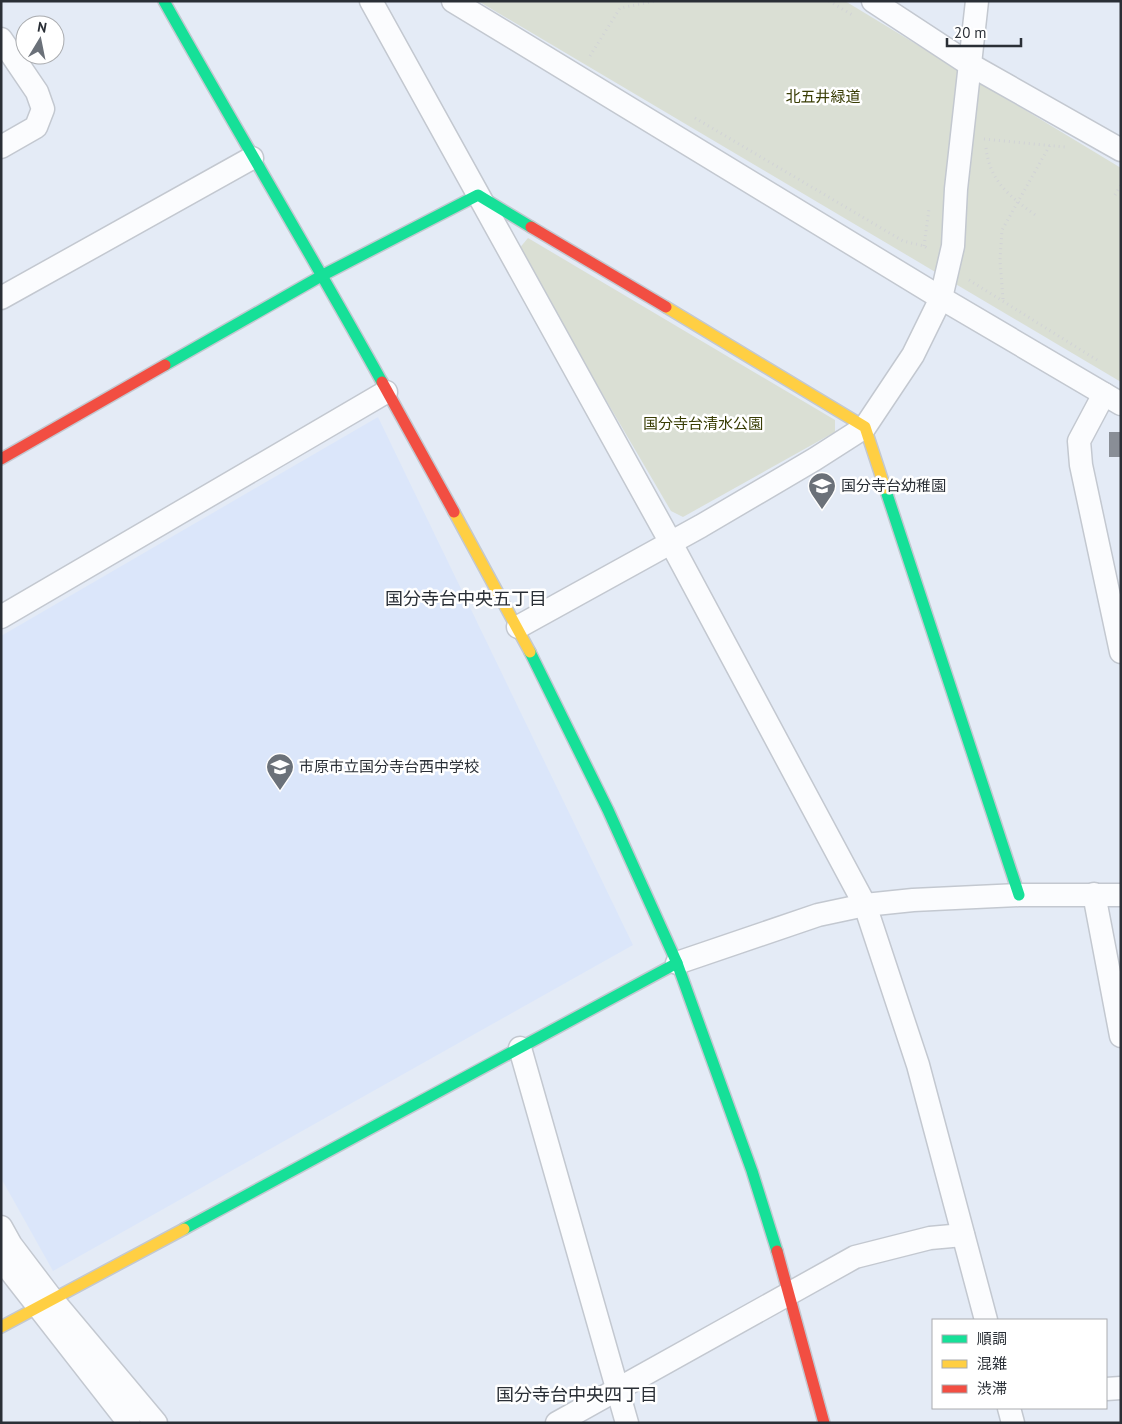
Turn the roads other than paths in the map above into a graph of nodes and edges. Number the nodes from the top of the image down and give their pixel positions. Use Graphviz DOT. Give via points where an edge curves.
graph roads {
  1 [pos="164,1"];
  2 [pos="371,1"];
  3 [pos="453,1"];
  4 [pos="873,1"];
  5 [pos="976,1"];
  6 [pos="1,39"];
  7 [pos="969,64"];
  8 [pos="1,147"];
  9 [pos="1121,150"];
  10 [pos="252,158"];
  11 [pos="478,195"];
  12 [pos="323,275"];
  13 [pos="1,298"];
  14 [pos="941,298"];
  15 [pos="386,392"];
  16 [pos="1112,399"];
  17 [pos="864,427"];
  18 [pos="1,459"];
  19 [pos="670,543"];
  20 [pos="1,617"];
  21 [pos="518,627"];
  22 [pos="1121,652"];
  23 [pos="1094,894"];
  24 [pos="1019,895"];
  25 [pos="1121,895"];
  26 [pos="865,906"];
  27 [pos="677,963"];
  28 [pos="1121,1036"];
  29 [pos="520,1048"];
  30 [pos="1,1227"];
  31 [pos="963,1235"];
  32 [pos="1,1260"];
  33 [pos="790,1294"];
  34 [pos="45,1302"];
  35 [pos="986,1319"];
  36 [pos="1,1327"];
  37 [pos="1121,1388"];
  38 [pos="618,1389"];
  39 [pos="1107,1389"];
  40 [pos="1009,1409"];
  41 [pos="129,1423"];
  42 [pos="156,1423"];
  43 [pos="557,1423"];
  44 [pos="627,1423"];
  45 [pos="824,1423"];
  46 [pos="1013,1423"];
  1 -- 10 [label="street"];
  2 -- 11 [label="street"];
  3 -- 14 [label="street"];
  4 -- 7 [label="street"];
  5 -- 7 [label="street"];
  6 -- 8 [label="street" via="37,92 43,109 36,127"];
  7 -- 9 [label="street"];
  7 -- 14 [label="street" via="953,246"];
  10 -- 12 [label="street"];
  10 -- 13 [label="street"];
  11 -- 12 [label="street"];
  11 -- 17 [label="street"];
  11 -- 19 [label="street"];
  12 -- 15 [label="street"];
  12 -- 18 [label="street"];
  14 -- 16 [label="street"];
  14 -- 17 [label="street" via="913,355"];
  15 -- 20 [label="street"];
  15 -- 21 [label="street"];
  16 -- 22 [label="street" via="1078,441"];
  17 -- 19 [label="street"];
  17 -- 24 [label="street"];
  19 -- 21 [label="street"];
  19 -- 26 [label="street"];
  21 -- 27 [label="street" via="608,810"];
  23 -- 24 [label="street"];
  23 -- 25 [label="street"];
  23 -- 28 [label="street"];
  24 -- 26 [label="street" via="913,900"];
  26 -- 27 [label="street" via="818,915"];
  26 -- 31 [label="street" via="918,1065"];
  27 -- 29 [label="street"];
  27 -- 33 [label="street" via="752,1171"];
  29 -- 34 [label="street"];
  29 -- 38 [label="street"];
  30 -- 34 [label="street"];
  31 -- 33 [label="street" via="930,1238 855,1257"];
  31 -- 35 [label="street"];
  32 -- 34 [label="street"];
  33 -- 38 [label="street"];
  33 -- 45 [label="street"];
  34 -- 36 [label="street"];
  34 -- 41 [label="street"];
  34 -- 42 [label="street"];
  37 -- 39 [label="street"];
  38 -- 43 [label="street"];
  38 -- 44 [label="street"];
  40 -- 46 [label="street"];
}
